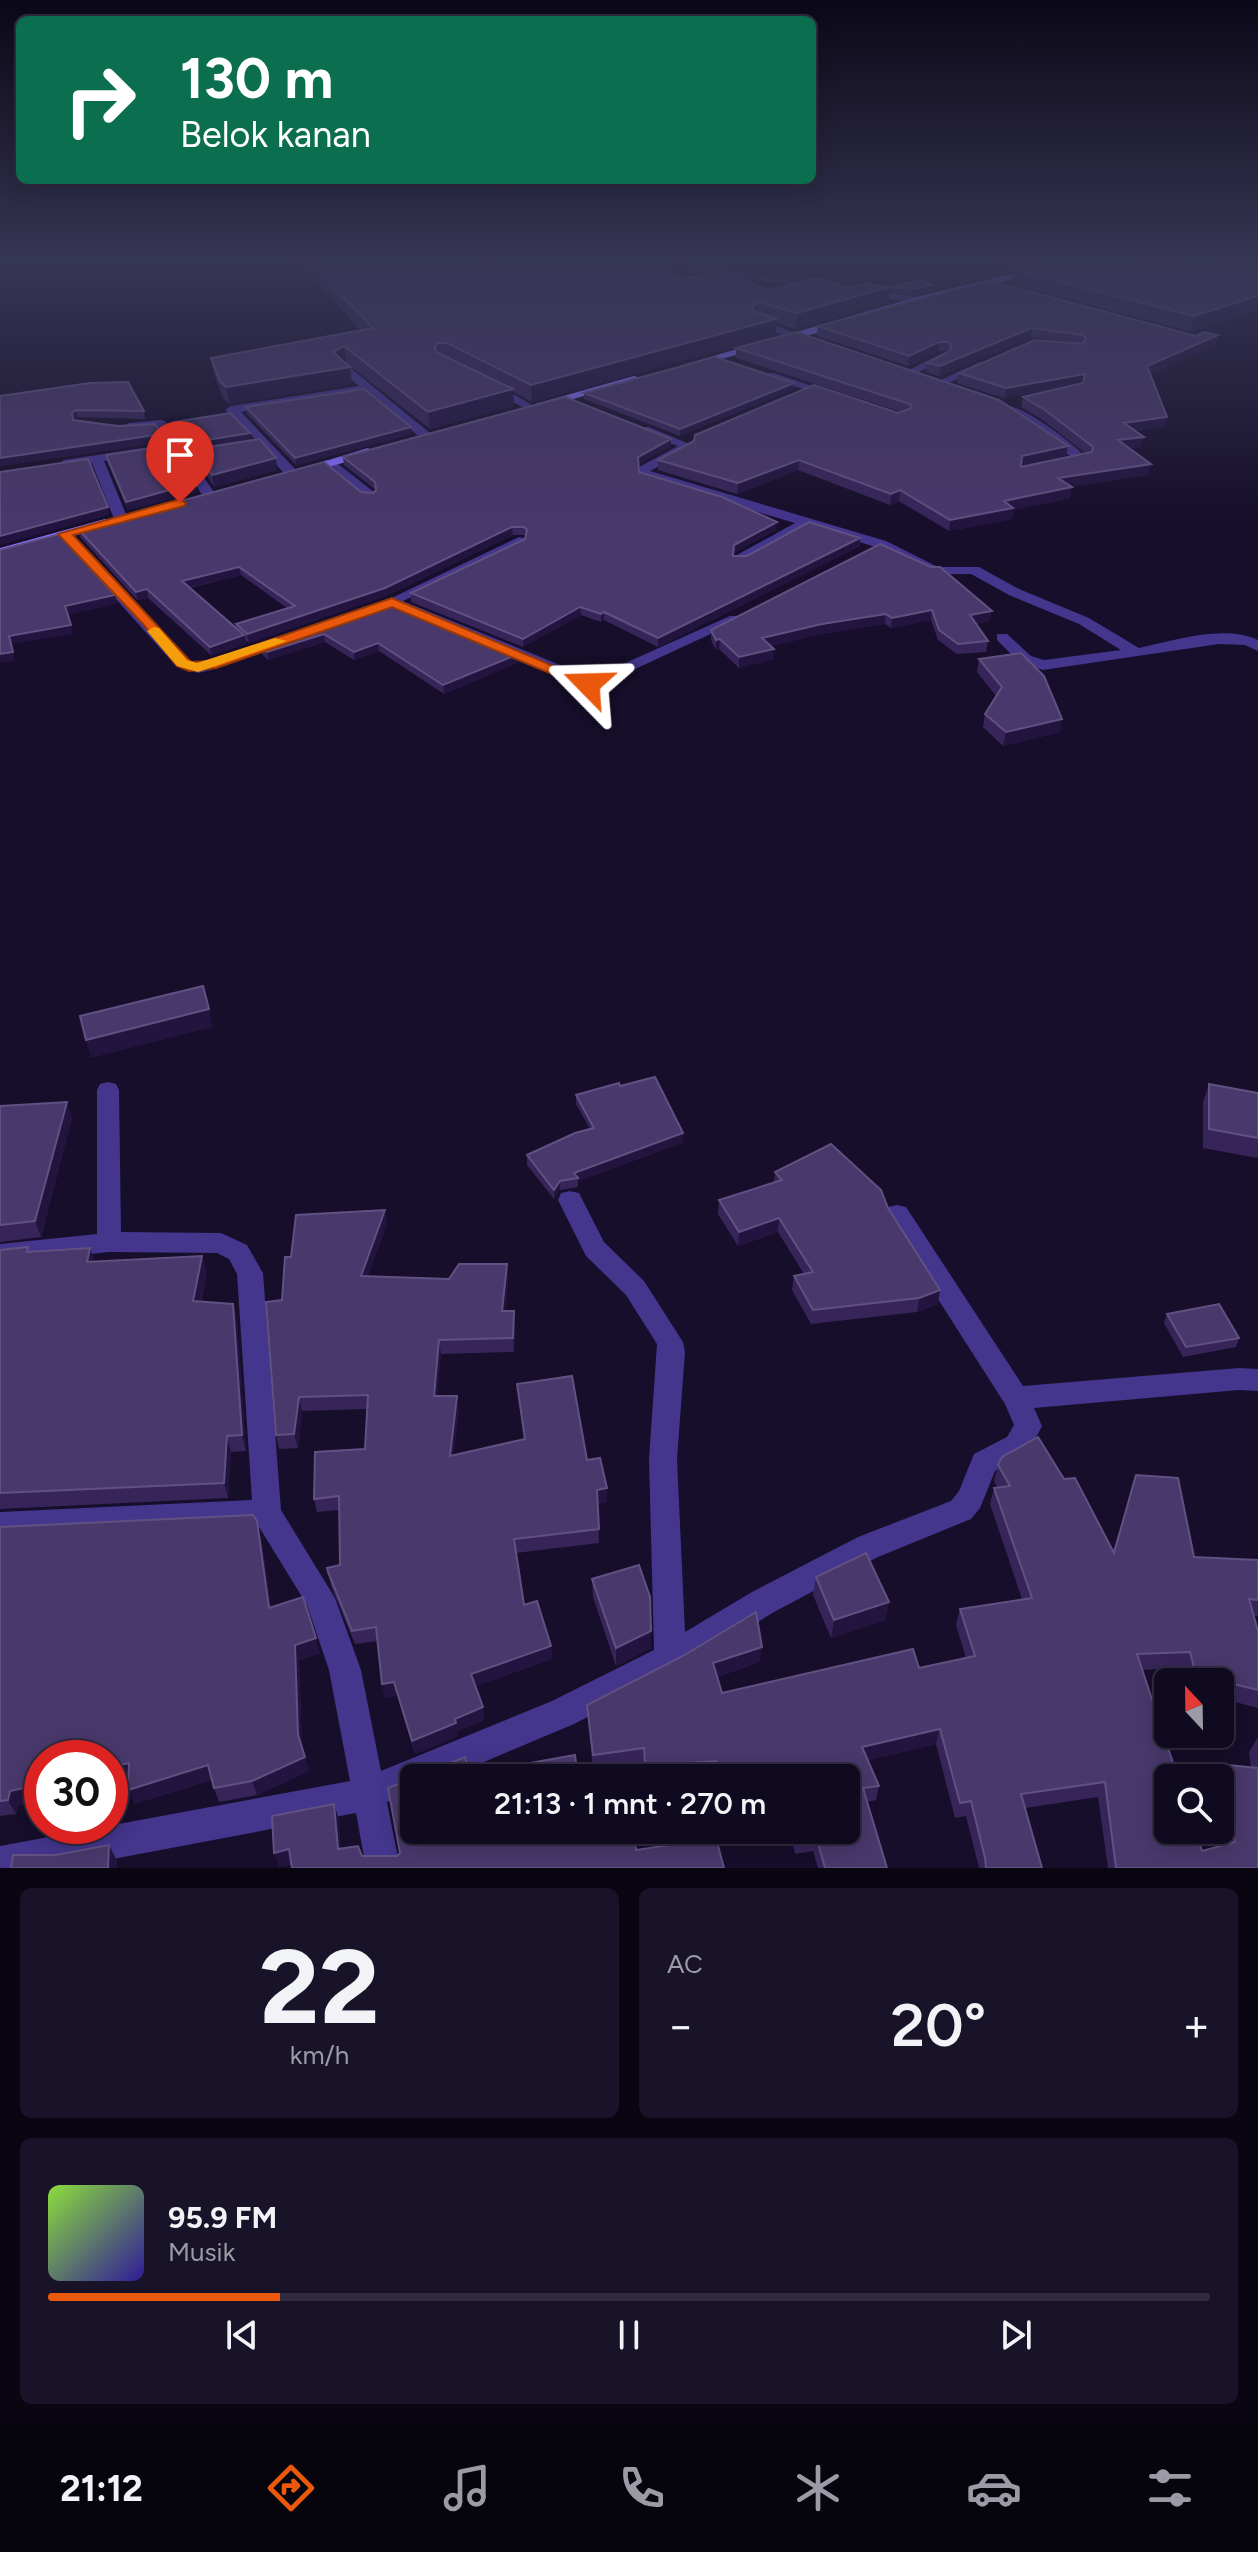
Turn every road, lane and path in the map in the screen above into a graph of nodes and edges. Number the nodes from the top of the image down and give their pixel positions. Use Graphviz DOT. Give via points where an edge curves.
graph roads {
  1 [pos="747,349"];
  2 [pos="943,356"];
  3 [pos="717,358"];
  4 [pos="996,360"];
  5 [pos="744,367"];
  6 [pos="344,368"];
  7 [pos="896,368"];
  8 [pos="674,369"];
  9 [pos="757,371"];
  10 [pos="909,373"];
  11 [pos="646,376"];
  12 [pos="481,381"];
  13 [pos="368,388"];
  14 [pos="812,389"];
  15 [pos="562,398"];
  16 [pos="842,398"];
  17 [pos="786,399"];
  18 [pos="1025,399"];
  19 [pos="530,407"];
  20 [pos="589,409"];
  21 [pos="515,411"];
  22 [pos="629,424"];
  23 [pos="120,427"];
  24 [pos="440,432"];
  25 [pos="426,436"];
  26 [pos="412,440"];
  27 [pos="384,448"];
  28 [pos="186,453"];
  29 [pos="97,459"];
  30 [pos="329,463"];
  31 [pos="55,465"];
  32 [pos="1054,467"];
  33 [pos="291,473"];
  34 [pos="278,477"];
  35 [pos="216,493"];
  36 [pos="369,495"];
  37 [pos="194,499"];
  38 [pos="135,515"];
  39 [pos="121,519"];
  40 [pos="807,522"];
  41 [pos="65,534"];
  42 [pos="519,541"];
  43 [pos="881,544"];
  44 [pos="0,552"];
  45 [pos="854,558"];
  46 [pos="740,559"];
  47 [pos="392,602"];
  48 [pos="363,612"];
  49 [pos="743,615"];
  50 [pos="305,632"];
  51 [pos="1002,637"];
  52 [pos="1258,646"];
  53 [pos="1136,653"];
  54 [pos="108,1090"];
  55 [pos="570,1200"];
  56 [pos="897,1214"];
  57 [pos="109,1242"];
  58 [pos="0,1254"];
  59 [pos="1258,1380"];
  60 [pos="1016,1398"];
  61 [pos="267,1513"];
  62 [pos="0,1526"];
  63 [pos="670,1658"];
  64 [pos="367,1794"];
  65 [pos="0,1863"];
  66 [pos="383,1868"];
  1 -- 3 [label="main road"];
  2 -- 10 [label="street"];
  3 -- 5 [label="street"];
  3 -- 8 [label="main road"];
  4 -- 10 [label="street" via="946,386"];
  6 -- 13 [label="street"];
  7 -- 10 [label="street"];
  9 -- 14 [label="street"];
  11 -- 15 [label="main road"];
  12 -- 19 [label="street"];
  13 -- 25 [label="street"];
  13 -- 33 [label="street" via="231,410 228,414"];
  14 -- 16 [label="street"];
  14 -- 17 [label="street"];
  15 -- 19 [label="main road"];
  15 -- 20 [label="street"];
  18 -- 32 [label="street" via="997,403 1083,460"];
  19 -- 21 [label="main road"];
  22 -- 40 [label="street" via="688,440 687,447 643,472"];
  23 -- 28 [label="street" via="168,424"];
  24 -- 25 [label="main road"];
  25 -- 26 [label="main road"];
  27 -- 30 [label="main road"];
  28 -- 29 [label="street"];
  28 -- 35 [label="street"];
  29 -- 31 [label="street"];
  29 -- 39 [label="street"];
  30 -- 33 [label="main road"];
  30 -- 36 [label="street"];
  33 -- 34 [label="main road"];
  35 -- 37 [label="main road"];
  38 -- 39 [label="main road"];
  39 -- 41 [label="main road"];
  40 -- 43 [label="street"];
  40 -- 46 [label="street"];
  41 -- 44 [label="main road"];
  41 -- 50 [label="street" via="189,667 211,665"];
  42 -- 47 [label="street"];
  43 -- 45 [label="street"];
  43 -- 53 [label="street" via="936,571 982,573 1084,621"];
  47 -- 48 [label="street"];
  47 -- 49 [label="street" via="592,684"];
  51 -- 53 [label="street" via="1025,659 1043,665"];
  52 -- 53 [label="street" via="1236,638"];
  54 -- 57 [label="street"];
  55 -- 63 [label="street" via="595,1249 635,1288 670,1342 663,1459"];
  56 -- 60 [label="street"];
  57 -- 58 [label="street"];
  57 -- 61 [label="street" via="221,1243 238,1252 250,1273"];
  59 -- 60 [label="street"];
  60 -- 63 [label="street" via="1028,1426 1024,1437 984,1463 961,1510 868,1547"];
  61 -- 62 [label="street"];
  61 -- 64 [label="street" via="320,1598 345,1670"];
  63 -- 64 [label="street" via="563,1713"];
  64 -- 65 [label="street"];
  64 -- 66 [label="street"];
}
